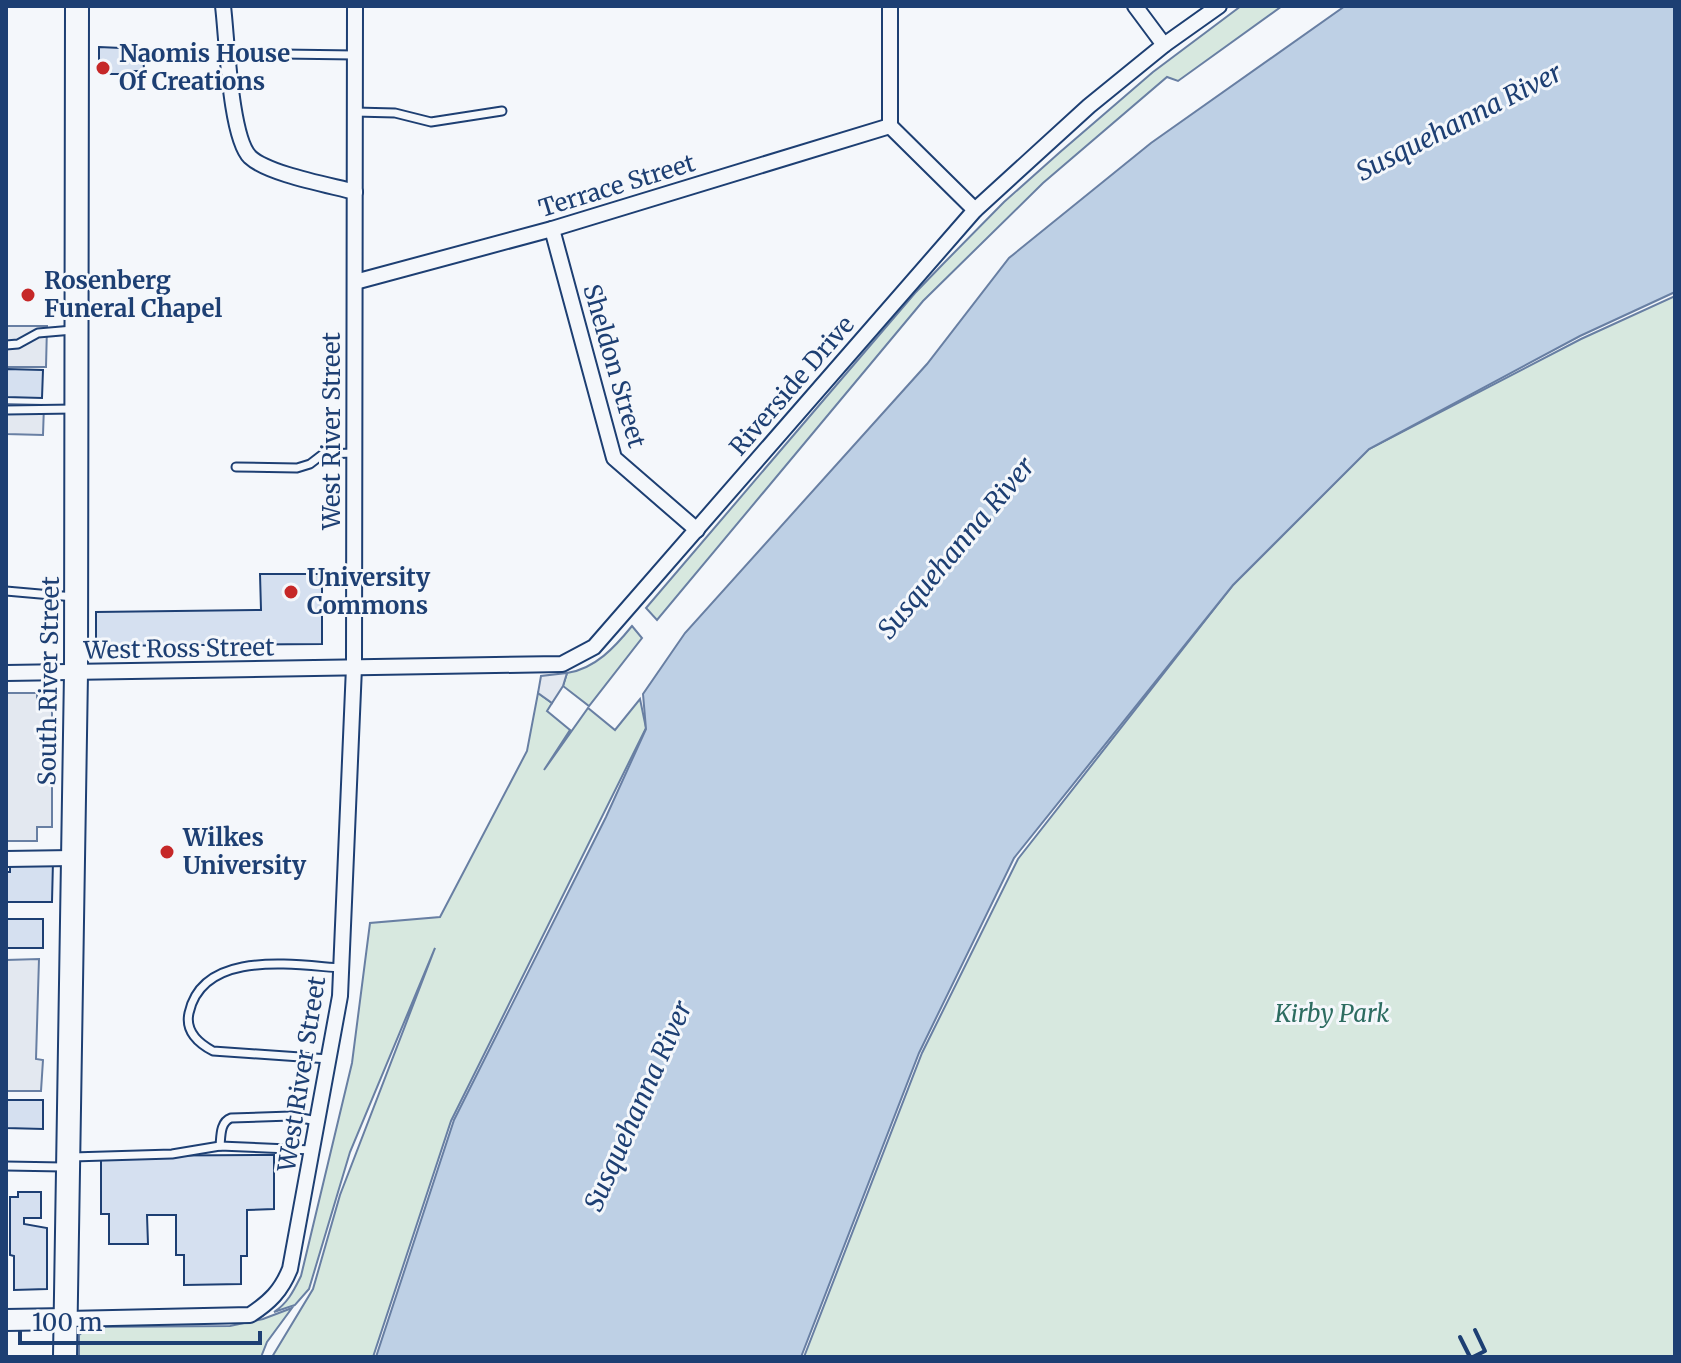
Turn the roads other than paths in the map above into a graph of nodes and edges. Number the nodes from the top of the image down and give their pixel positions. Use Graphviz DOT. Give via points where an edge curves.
graph roads {
  1 [pos="77,6"];
  2 [pos="223,6"];
  3 [pos="355,6"];
  4 [pos="890,6"];
  5 [pos="1135,6"];
  6 [pos="1219,6"];
  7 [pos="1164,45"];
  8 [pos="282,54"];
  9 [pos="355,55"];
  10 [pos="502,111"];
  11 [pos="355,112"];
  12 [pos="890,126"];
  13 [pos="355,192"];
  14 [pos="975,210"];
  15 [pos="552,229"];
  16 [pos="355,282"];
  17 [pos="77,330"];
  18 [pos="6,345"];
  19 [pos="76,409"];
  20 [pos="6,410"];
  21 [pos="354,453"];
  22 [pos="236,467"];
  23 [pos="697,530"];
  24 [pos="6,591"];
  25 [pos="76,597"];
  26 [pos="354,667"];
  27 [pos="6,673"];
  28 [pos="76,673"];
  29 [pos="72,858"];
  30 [pos="6,859"];
  31 [pos="341,968"];
  32 [pos="329,1059"];
  33 [pos="317,1121"];
  34 [pos="220,1146"];
  35 [pos="312,1150"];
  36 [pos="69,1162"];
  37 [pos="6,1166"];
  38 [pos="67,1319"];
  39 [pos="6,1320"];
  40 [pos="65,1357"];
  1 -- 17 [label="main road, South River Street"];
  2 -- 13 [label="street" via="235,120 249,156 268,168"];
  3 -- 9 [label="street, West River Street"];
  4 -- 12 [label="street"];
  5 -- 7 [label="street"];
  6 -- 7 [label="street, Riverside Drive"];
  7 -- 14 [label="street, Riverside Drive"];
  8 -- 9 [label="lane"];
  9 -- 11 [label="street, West River Street"];
  10 -- 11 [label="lane" via="431,122 395,113"];
  11 -- 13 [label="street, West River Street"];
  12 -- 14 [label="street"];
  12 -- 15 [label="street, Terrace Street"];
  13 -- 16 [label="street, West River Street"];
  14 -- 23 [label="street, Riverside Drive"];
  15 -- 16 [label="street, Terrace Street"];
  15 -- 23 [label="street, Sheldon Street" via="614,458"];
  16 -- 21 [label="street, West River Street"];
  17 -- 18 [label="lane" via="38,333"];
  17 -- 19 [label="main road, South River Street"];
  19 -- 20 [label="lane"];
  19 -- 25 [label="main road, South River Street"];
  21 -- 22 [label="lane" via="323,454 297,468"];
  21 -- 26 [label="street, West River Street"];
  23 -- 26 [label="street, Riverside Drive" via="594,647 562,664"];
  24 -- 25 [label="lane"];
  25 -- 28 [label="main road, South River Street"];
  26 -- 28 [label="street, West Ross Street"];
  26 -- 31 [label="street, West River Street"];
  27 -- 28 [label="street, West Ross Street"];
  28 -- 29 [label="main road, South River Street"];
  29 -- 30 [label="street"];
  29 -- 36 [label="main road, South River Street"];
  31 -- 32 [label="street, West River Street"];
  31 -- 32 [label="lane" via="228,969 198,992 189,1011 188,1027 213,1051"];
  32 -- 33 [label="street, West River Street"];
  33 -- 34 [label="lane" via="291,1116 231,1118 222,1128"];
  33 -- 35 [label="street, West River Street"];
  34 -- 35 [label="lane"];
  34 -- 36 [label="lane"];
  35 -- 38 [label="street, West River Street" via="290,1269 270,1302 250,1315"];
  36 -- 37 [label="lane"];
  36 -- 38 [label="main road, South River Street"];
  38 -- 39 [label="main road"];
  38 -- 40 [label="main road, South River Street"];
}
